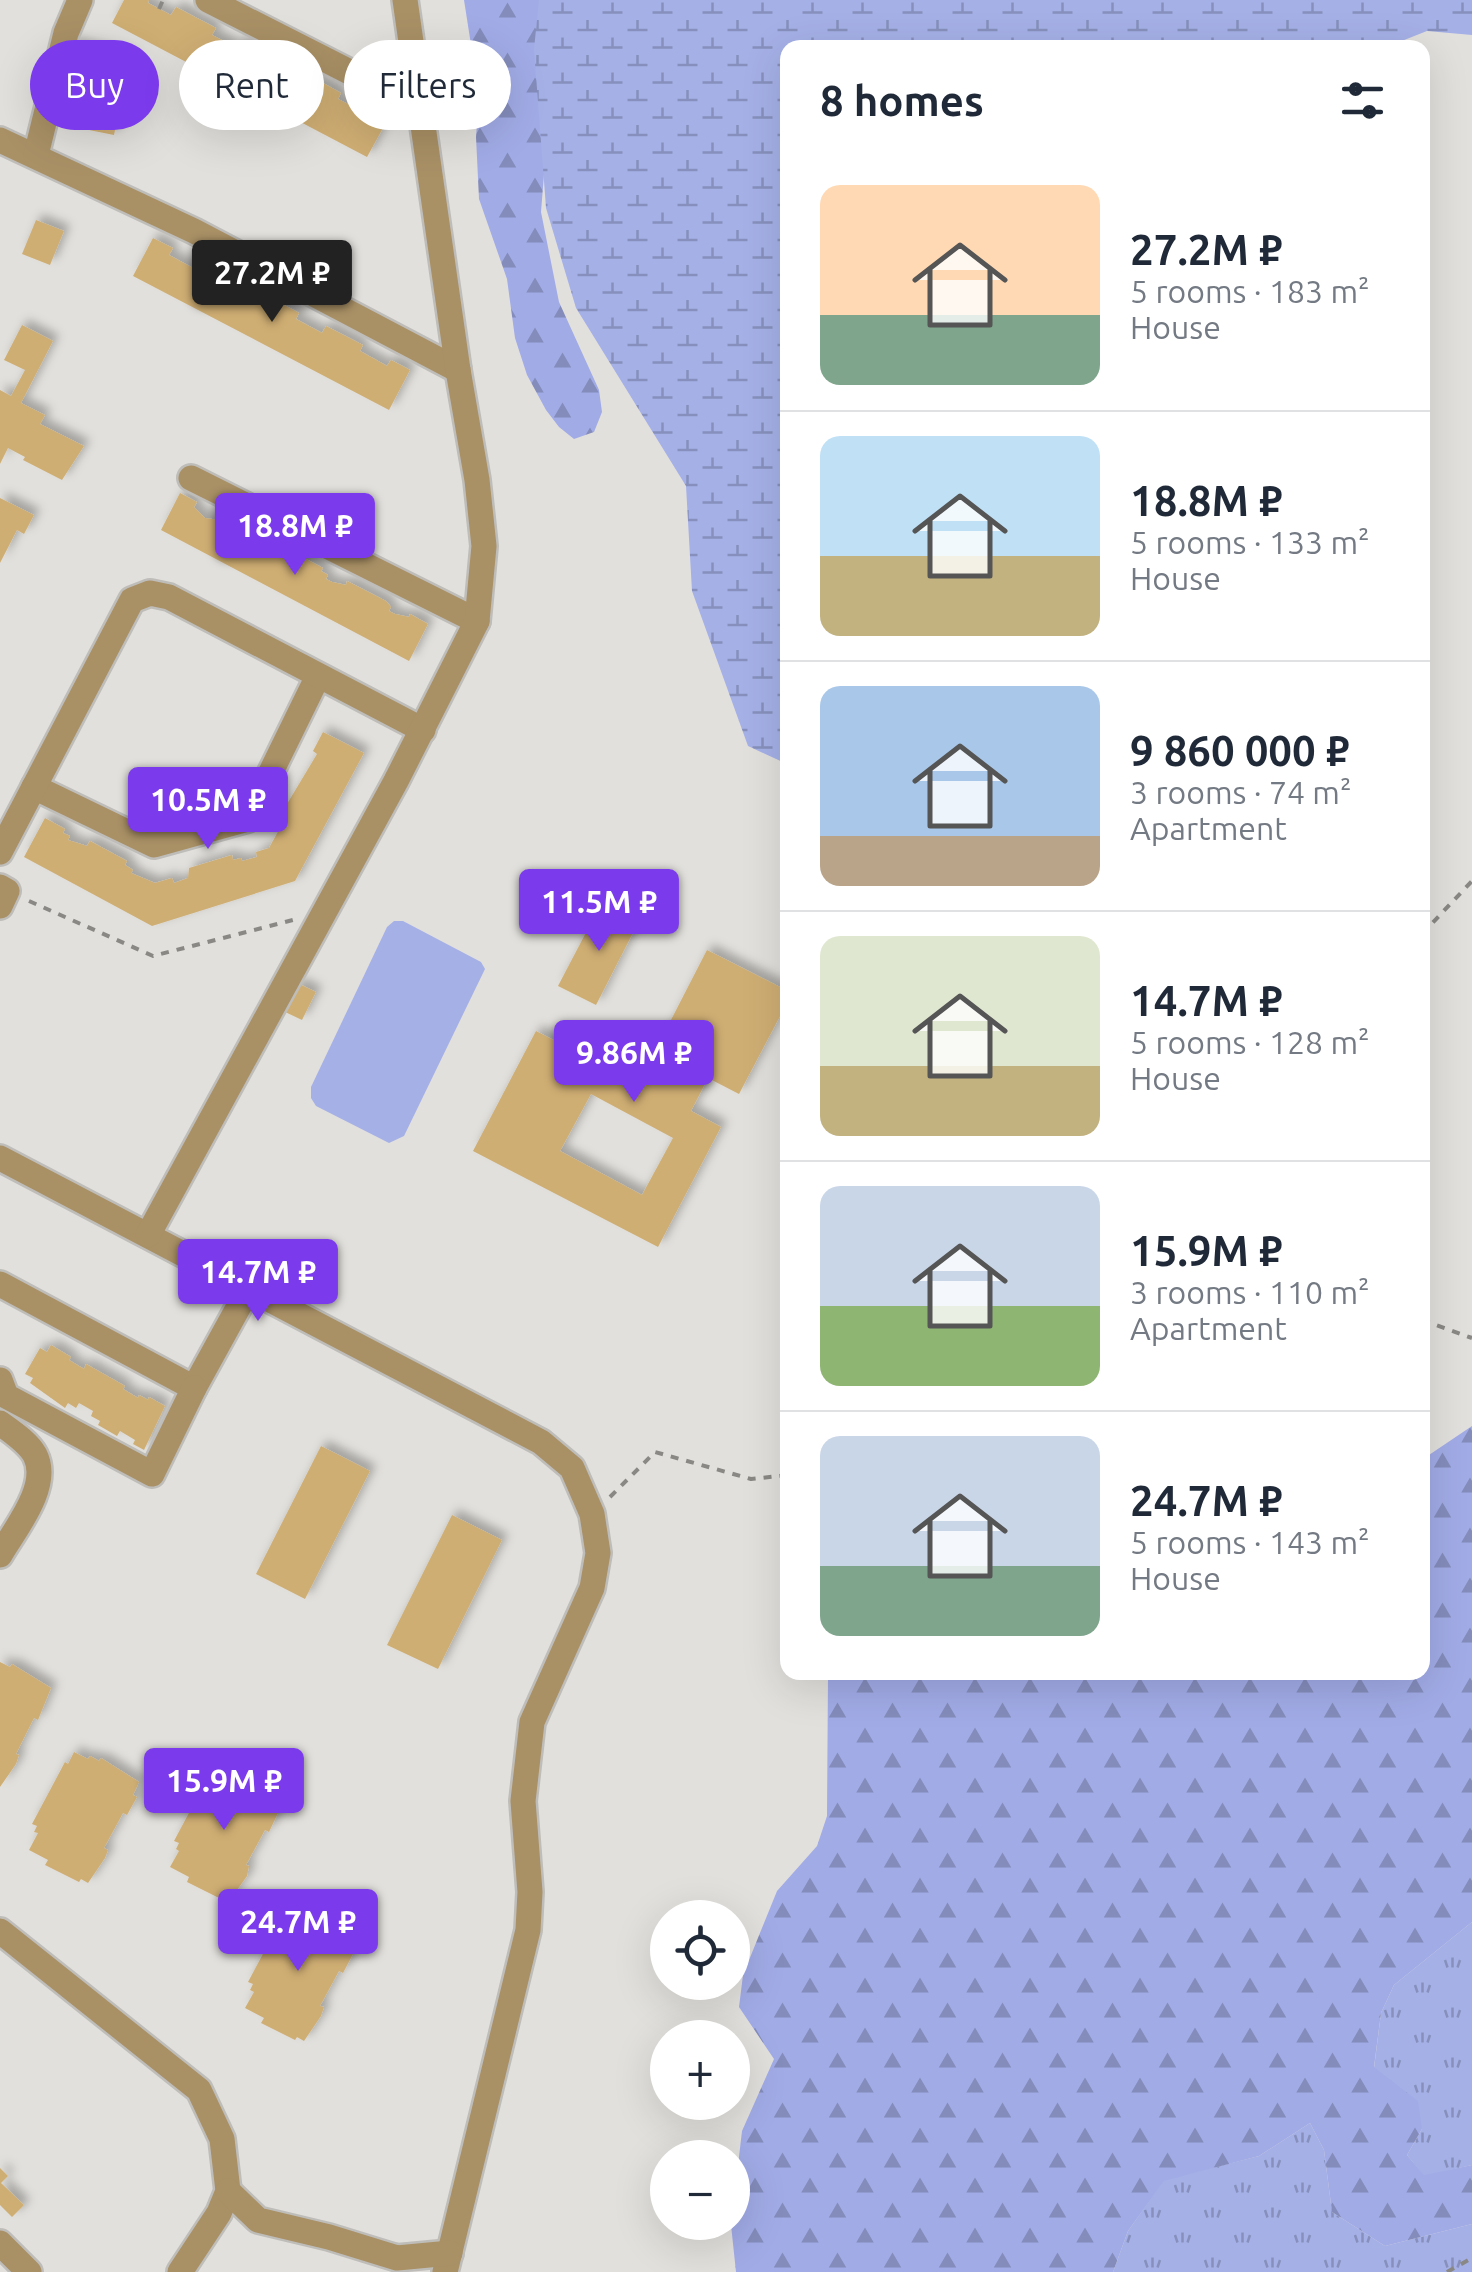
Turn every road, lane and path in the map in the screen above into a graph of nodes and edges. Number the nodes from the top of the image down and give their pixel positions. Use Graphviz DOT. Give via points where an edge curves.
graph roads {
  1 [pos="80,0"];
  2 [pos="163,0"];
  3 [pos="208,0"];
  4 [pos="405,0"];
  5 [pos="159,9"];
  6 [pos="411,40"];
  7 [pos="344,69"];
  8 [pos="425,130"];
  9 [pos="0,140"];
  10 [pos="36,155"];
  11 [pos="458,370"];
  12 [pos="191,478"];
  13 [pos="477,621"];
  14 [pos="318,676"];
  15 [pos="423,730"];
  16 [pos="34,787"];
  17 [pos="0,852"];
  18 [pos="1472,881"];
  19 [pos="2,895"];
  20 [pos="324,912"];
  21 [pos="1430,926"];
  22 [pos="0,1158"];
  23 [pos="148,1236"];
  24 [pos="0,1284"];
  25 [pos="249,1288"];
  26 [pos="1430,1323"];
  27 [pos="1472,1338"];
  28 [pos="0,1380"];
  29 [pos="194,1388"];
  30 [pos="0,1423"];
  31 [pos="780,1476"];
  32 [pos="592,1514"];
  33 [pos="0,1556"];
  34 [pos="0,1932"];
  35 [pos="228,2191"];
  36 [pos="0,2243"];
  37 [pos="1472,2258"];
  38 [pos="448,2263"];
  39 [pos="29,2272"];
  40 [pos="180,2272"];
  41 [pos="1448,2272"];
  1 -- 10 [label="street"];
  2 -- 5 [label="path"];
  3 -- 7 [label="street"];
  4 -- 6 [label="street"];
  8 -- 11 [label="street"];
  9 -- 10 [label="street"];
  10 -- 11 [label="street"];
  11 -- 13 [label="street" via="484,546"];
  12 -- 13 [label="street"];
  13 -- 15 [label="street"];
  14 -- 15 [label="street"];
  14 -- 16 [label="street" via="248,819 154,845"];
  14 -- 16 [label="street" via="150,592 132,600"];
  15 -- 20 [label="street"];
  16 -- 17 [label="street"];
  18 -- 21 [label="path"];
  19 -- 20 [label="path" via="153,956"];
  20 -- 23 [label="street"];
  22 -- 23 [label="street"];
  23 -- 25 [label="street"];
  24 -- 29 [label="street"];
  25 -- 29 [label="street"];
  25 -- 32 [label="street" via="541,1442 572,1468"];
  26 -- 27 [label="path"];
  28 -- 29 [label="street" via="6,1396 152,1474"];
  30 -- 33 [label="street" via="35,1455 38,1477"];
  31 -- 32 [label="path" via="751,1480 654,1452"];
  32 -- 38 [label="street" via="598,1554 592,1588 532,1722 522,1801 528,1930"];
  34 -- 35 [label="street" via="199,2090 222,2139"];
  35 -- 38 [label="street" via="258,2220 397,2258"];
  35 -- 40 [label="street"];
  36 -- 39 [label="street"];
  37 -- 41 [label="path"];
}
